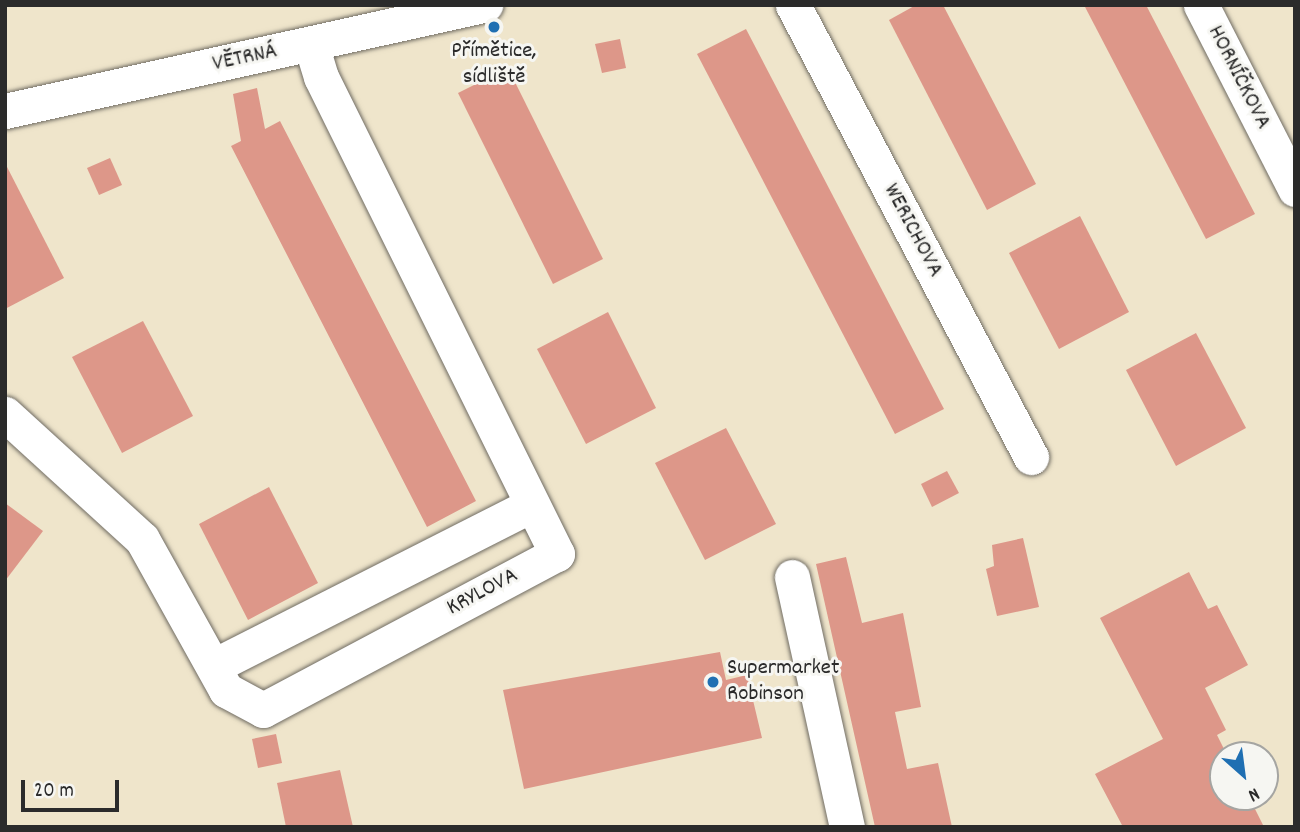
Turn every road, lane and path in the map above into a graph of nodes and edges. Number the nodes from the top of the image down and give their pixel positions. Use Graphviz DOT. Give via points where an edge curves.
graph roads {
  1 [pos="485,5"];
  2 [pos="793,5"];
  3 [pos="1201,5"];
  4 [pos="311,45"];
  5 [pos="5,111"];
  6 [pos="1295,188"];
  7 [pos="5,414"];
  8 [pos="1031,457"];
  9 [pos="531,505"];
  10 [pos="792,577"];
  11 [pos="214,666"];
  12 [pos="847,827"];
  1 -- 4 [label="street, VĚTRNÁ"];
  2 -- 8 [label="street, WERICHOVA"];
  3 -- 6 [label="street, HORNÍČKOVA"];
  4 -- 5 [label="street, VĚTRNÁ"];
  4 -- 9 [label="street, KRYLOVA" via="321,77"];
  7 -- 11 [label="street, KRYLOVA" via="142,539"];
  9 -- 11 [label="street"];
  9 -- 11 [label="street, KRYLOVA" via="556,554 263,710 226,690"];
  10 -- 12 [label="street"];
}
